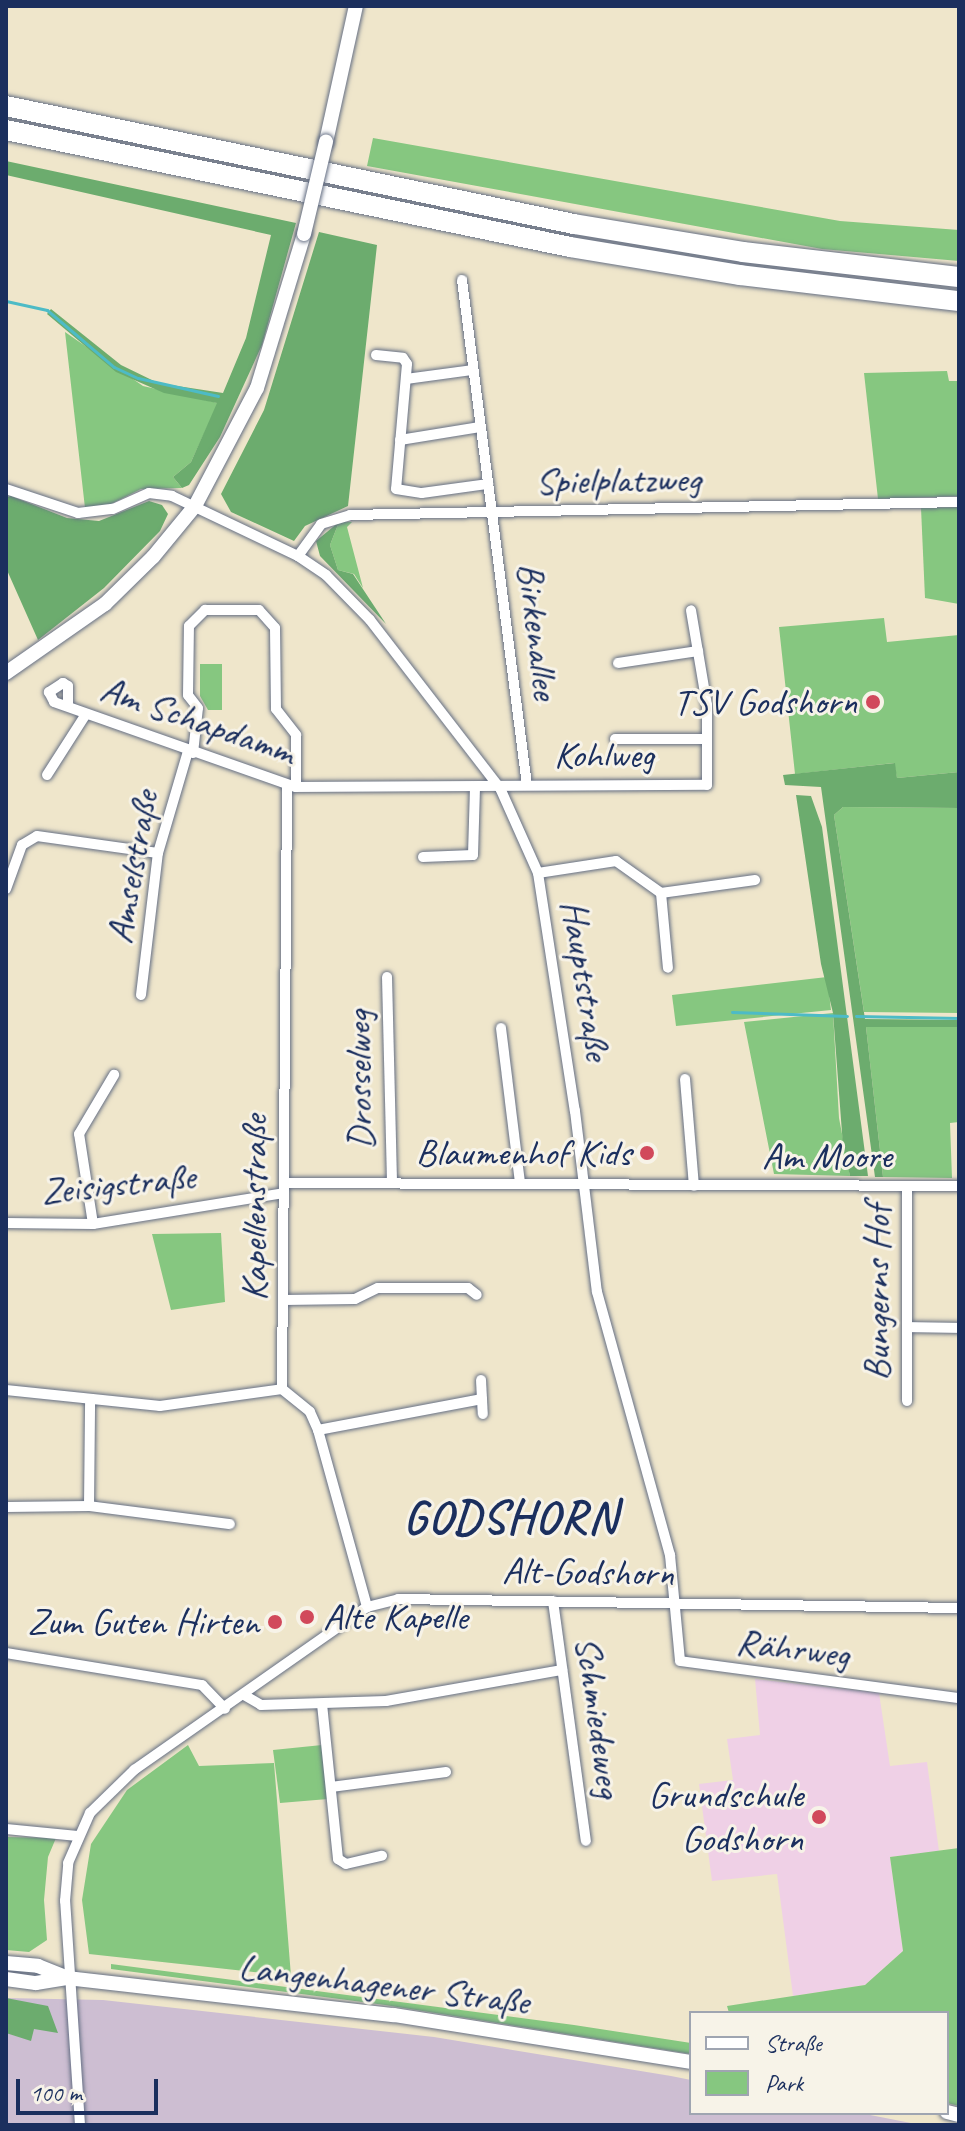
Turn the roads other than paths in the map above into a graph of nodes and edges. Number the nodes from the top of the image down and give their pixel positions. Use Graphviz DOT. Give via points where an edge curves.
graph roads {
  1 [pos="356,6"];
  2 [pos="6,106"];
  3 [pos="6,130"];
  4 [pos="959,277"];
  5 [pos="462,280"];
  6 [pos="959,301"];
  7 [pos="376,355"];
  8 [pos="473,370"];
  9 [pos="406,379"];
  10 [pos="480,427"];
  11 [pos="400,440"];
  12 [pos="488,484"];
  13 [pos="6,489"];
  14 [pos="959,502"];
  15 [pos="195,506"];
  16 [pos="492,513"];
  17 [pos="298,556"];
  18 [pos="691,610"];
  19 [pos="698,651"];
  20 [pos="618,663"];
  21 [pos="6,673"];
  22 [pos="68,706"];
  23 [pos="86,714"];
  24 [pos="615,739"];
  25 [pos="707,739"];
  26 [pos="191,752"];
  27 [pos="47,775"];
  28 [pos="527,785"];
  29 [pos="292,786"];
  30 [pos="500,788"];
  31 [pos="475,789"];
  32 [pos="158,853"];
  33 [pos="423,857"];
  34 [pos="538,873"];
  35 [pos="755,880"];
  36 [pos="6,889"];
  37 [pos="661,893"];
  38 [pos="668,968"];
  39 [pos="387,977"];
  40 [pos="141,995"];
  41 [pos="501,1028"];
  42 [pos="114,1075"];
  43 [pos="685,1079"];
  44 [pos="392,1181"];
  45 [pos="520,1183"];
  46 [pos="585,1185"];
  47 [pos="694,1186"];
  48 [pos="907,1186"];
  49 [pos="959,1186"];
  50 [pos="284,1188"];
  51 [pos="6,1223"];
  52 [pos="93,1224"];
  53 [pos="477,1295"];
  54 [pos="284,1300"];
  55 [pos="908,1327"];
  56 [pos="959,1328"];
  57 [pos="481,1380"];
  58 [pos="282,1389"];
  59 [pos="6,1390"];
  60 [pos="482,1399"];
  61 [pos="907,1401"];
  62 [pos="90,1402"];
  63 [pos="483,1414"];
  64 [pos="318,1430"];
  65 [pos="89,1506"];
  66 [pos="6,1507"];
  67 [pos="230,1524"];
  68 [pos="553,1601"];
  69 [pos="673,1603"];
  70 [pos="367,1607"];
  71 [pos="959,1611"];
  72 [pos="6,1653"];
  73 [pos="562,1670"];
  74 [pos="244,1695"];
  75 [pos="959,1698"];
  76 [pos="322,1704"];
  77 [pos="225,1709"];
  78 [pos="446,1772"];
  79 [pos="331,1787"];
  80 [pos="6,1829"];
  81 [pos="78,1836"];
  82 [pos="586,1841"];
  83 [pos="382,1856"];
  84 [pos="6,1963"];
  85 [pos="67,1978"];
  86 [pos="6,1979"];
  87 [pos="689,2062"];
  88 [pos="80,2125"];
  1 -- 15 [label="street, bridge" via="304,234 257,388"];
  2 -- 4 [label="highway" via="574,224 743,252"];
  3 -- 6 [label="highway" via="570,247"];
  5 -- 8 [label="street, Birkenallee"];
  7 -- 9 [label="street" via="406,360"];
  8 -- 9 [label="street"];
  8 -- 10 [label="street, Birkenallee"];
  9 -- 11 [label="street"];
  10 -- 11 [label="street"];
  10 -- 12 [label="street, Birkenallee"];
  11 -- 12 [label="street" via="396,489 422,493"];
  12 -- 16 [label="street, Birkenallee"];
  13 -- 15 [label="street, Hauptstraße" via="78,513 113,509 149,493"];
  14 -- 16 [label="street, Spielplatzweg"];
  15 -- 17 [label="street, Hauptstraße"];
  15 -- 21 [label="street" via="125,586"];
  16 -- 17 [label="street, Spielplatzweg" via="334,518 321,524"];
  16 -- 28 [label="street, Birkenallee"];
  17 -- 30 [label="street, Hauptstraße" via="350,597"];
  18 -- 19 [label="street"];
  19 -- 20 [label="street"];
  19 -- 25 [label="street"];
  22 -- 23 [label="street, Am Schapdamm"];
  23 -- 26 [label="street, Am Schapdamm"];
  23 -- 27 [label="street"];
  24 -- 25 [label="street"];
  25 -- 28 [label="street, Kohlweg" via="707,785"];
  26 -- 29 [label="street, Am Schapdamm"];
  26 -- 29 [label="street, Amselstraße" via="198,708 188,695 189,626 205,610 259,610 275,628 276,709 296,735"];
  26 -- 32 [label="street, Amselstraße"];
  28 -- 30 [label="street, Kohlweg"];
  29 -- 31 [label="street, Am Schapdamm"];
  29 -- 50 [label="street, Kapellenstraße"];
  30 -- 31 [label="street, Am Schapdamm"];
  30 -- 34 [label="street, Hauptstraße"];
  31 -- 33 [label="street" via="473,855"];
  32 -- 36 [label="street" via="37,836 22,845"];
  32 -- 40 [label="street, Amselstraße"];
  34 -- 37 [label="street" via="616,861"];
  34 -- 46 [label="street, Hauptstraße"];
  35 -- 37 [label="street"];
  37 -- 38 [label="street"];
  39 -- 44 [label="street, Drosselweg"];
  41 -- 45 [label="street"];
  42 -- 52 [label="street" via="79,1134"];
  43 -- 47 [label="street"];
  44 -- 45 [label="street, Am Moore"];
  44 -- 50 [label="street, Am Moore"];
  45 -- 46 [label="street, Am Moore"];
  46 -- 47 [label="street, Am Moore"];
  46 -- 69 [label="street, Hauptstraße" via="597,1292 670,1555"];
  47 -- 48 [label="street, Am Moore"];
  48 -- 49 [label="street, Am Moore"];
  48 -- 55 [label="street, Bungerns Hof"];
  50 -- 52 [label="street, Zeisigstraße"];
  50 -- 54 [label="street, Kapellenstraße"];
  51 -- 52 [label="street, Zeisigstraße"];
  53 -- 54 [label="street" via="468,1288 378,1288 355,1299"];
  54 -- 58 [label="street, Kapellenstraße"];
  55 -- 56 [label="street"];
  55 -- 61 [label="street, Bungerns Hof"];
  57 -- 60 [label="street"];
  58 -- 62 [label="street" via="160,1406"];
  58 -- 64 [label="street" via="310,1412"];
  59 -- 62 [label="street"];
  60 -- 63 [label="street"];
  60 -- 64 [label="street"];
  62 -- 65 [label="street"];
  64 -- 70 [label="street"];
  65 -- 66 [label="street" via="71,1511"];
  65 -- 67 [label="street"];
  68 -- 69 [label="street, Alt-Godshorn"];
  68 -- 70 [label="street, Alt-Godshorn" via="398,1599"];
  68 -- 73 [label="street, Schmiedeweg"];
  69 -- 71 [label="street, Alt-Godshorn"];
  69 -- 75 [label="street, Rährweg" via="684,1665"];
  70 -- 74 [label="street, Alt-Godshorn"];
  72 -- 77 [label="street" via="202,1685"];
  73 -- 76 [label="street" via="386,1701"];
  73 -- 82 [label="street, Schmiedeweg"];
  74 -- 76 [label="street" via="261,1705"];
  74 -- 77 [label="street, Alt-Godshorn"];
  76 -- 79 [label="street"];
  77 -- 81 [label="street, Alt-Godshorn" via="109,1791"];
  78 -- 79 [label="street"];
  79 -- 83 [label="street" via="340,1862"];
  80 -- 81 [label="street"];
  81 -- 85 [label="street, Alt-Godshorn" via="65,1881"];
  84 -- 85 [label="street, Langenhagener Straße" via="38,1966"];
  85 -- 86 [label="street, Langenhagener Straße" via="36,1983"];
  85 -- 87 [label="street, Langenhagener Straße" via="394,2015"];
  85 -- 88 [label="street, Alt-Godshorn"];
}
